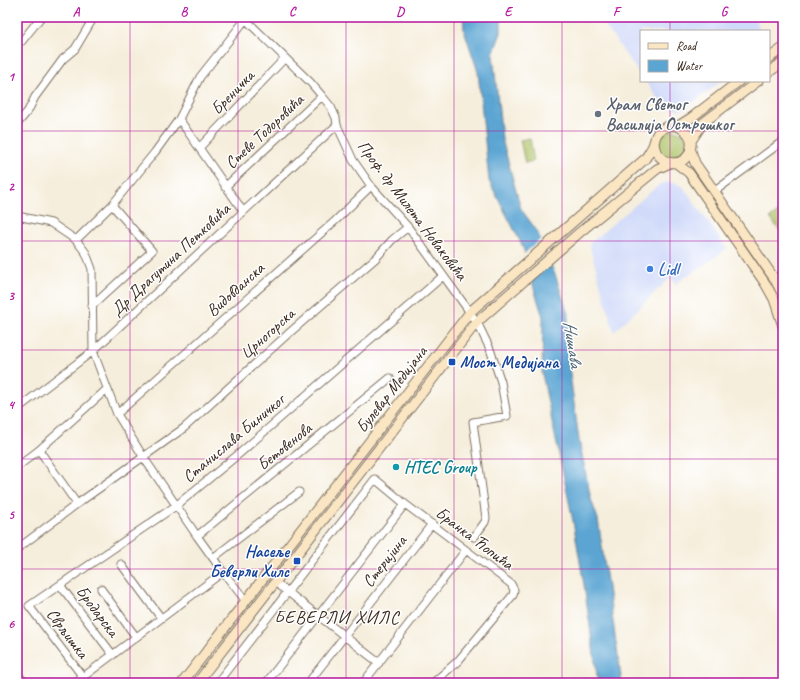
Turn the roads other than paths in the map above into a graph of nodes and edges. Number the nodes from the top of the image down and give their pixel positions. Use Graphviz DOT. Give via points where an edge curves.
graph roads {
  1 [pos="41,17"];
  2 [pos="94,17"];
  3 [pos="244,18"];
  4 [pos="22,41"];
  5 [pos="783,48"];
  6 [pos="770,57"];
  7 [pos="285,58"];
  8 [pos="783,62"];
  9 [pos="770,71"];
  10 [pos="738,82"];
  11 [pos="757,82"];
  12 [pos="322,96"];
  13 [pos="180,119"];
  14 [pos="17,124"];
  15 [pos="336,125"];
  16 [pos="678,126"];
  17 [pos="783,141"];
  18 [pos="654,142"];
  19 [pos="691,146"];
  20 [pos="200,147"];
  21 [pos="673,163"];
  22 [pos="371,186"];
  23 [pos="225,187"];
  24 [pos="715,191"];
  25 [pos="112,205"];
  26 [pos="243,212"];
  27 [pos="17,216"];
  28 [pos="408,227"];
  29 [pos="76,240"];
  30 [pos="443,276"];
  31 [pos="783,295"];
  32 [pos="92,306"];
  33 [pos="470,312"];
  34 [pos="477,322"];
  35 [pos="783,326"];
  36 [pos="93,351"];
  37 [pos="390,378"];
  38 [pos="107,390"];
  39 [pos="17,408"];
  40 [pos="117,414"];
  41 [pos="39,450"];
  42 [pos="144,458"];
  43 [pos="17,467"];
  44 [pos="299,492"];
  45 [pos="77,504"];
  46 [pos="405,504"];
  47 [pos="177,505"];
  48 [pos="432,524"];
  49 [pos="197,536"];
  50 [pos="474,537"];
  51 [pos="17,549"];
  52 [pos="466,550"];
  53 [pos="213,558"];
  54 [pos="121,564"];
  55 [pos="223,572"];
  56 [pos="275,582"];
  57 [pos="60,585"];
  58 [pos="101,589"];
  59 [pos="288,592"];
  60 [pos="246,601"];
  61 [pos="29,606"];
  62 [pos="318,615"];
  63 [pos="161,618"];
  64 [pos="344,636"];
  65 [pos="136,637"];
  66 [pos="113,655"];
  67 [pos="379,663"];
  68 [pos="17,673"];
  69 [pos="83,677"];
  70 [pos="26,683"];
  71 [pos="75,683"];
  72 [pos="182,683"];
  73 [pos="197,683"];
  74 [pos="216,683"];
  75 [pos="266,683"];
  76 [pos="308,683"];
  77 [pos="363,683"];
  78 [pos="433,683"];
  1 -- 4 [label="street"];
  2 -- 14 [label="street" via="76,49 63,59"];
  3 -- 7 [label="street, Проф. др Милета Новаковића"];
  3 -- 13 [label="street" via="200,77"];
  5 -- 6 [label="main road"];
  7 -- 12 [label="street, Проф. др Милета Новаковића"];
  7 -- 20 [label="street, Бреничка"];
  8 -- 9 [label="main road"];
  10 -- 16 [label="main road, Булевар Медијана"];
  11 -- 19 [label="main road, Булевар Медијана" via="709,118 698,129"];
  12 -- 15 [label="street, Проф. др Милета Новаковића" via="331,107"];
  12 -- 23 [label="street, Стеве Тодоровића"];
  13 -- 20 [label="street"];
  13 -- 25 [label="street"];
  15 -- 22 [label="street, Проф. др Милета Новаковића" via="353,160"];
  15 -- 26 [label="street, Др Драгутина Петковића"];
  16 -- 18 [label="main road, Булевар Медијана" via="663,129 657,134"];
  16 -- 19 [label="main road" via="686,132"];
  17 -- 24 [label="street"];
  18 -- 21 [label="main road" via="656,154"];
  18 -- 33 [label="main road, Булевар Медијана" via="645,159"];
  19 -- 21 [label="main road, Булевар Медијана" via="685,159"];
  19 -- 24 [label="main road" via="695,163"];
  20 -- 23 [label="street"];
  21 -- 34 [label="main road, Булевар Медијана" via="657,169"];
  21 -- 35 [label="main road" via="689,173 765,283 774,299"];
  22 -- 28 [label="street, Проф. др Милета Новаковића"];
  22 -- 40 [label="street, Видовданска"];
  23 -- 26 [label="street"];
  24 -- 31 [label="main road"];
  25 -- 29 [label="street"];
  25 -- 32 [label="street" via="152,251"];
  26 -- 36 [label="street, Др Драгутина Петковића"];
  27 -- 29 [label="street" via="51,223"];
  28 -- 30 [label="street, Проф. др Милета Новаковића"];
  28 -- 42 [label="street, Црногорска" via="184,428"];
  29 -- 32 [label="street" via="86,253 92,269"];
  30 -- 33 [label="street, Проф. др Милета Новаковића"];
  30 -- 47 [label="street, Станислава Биничког"];
  32 -- 36 [label="street"];
  33 -- 34 [label="street, Проф. др Милета Новаковића"];
  33 -- 60 [label="main road, Булевар Медијана"];
  34 -- 50 [label="street" via="490,349 501,382 507,416 472,422 486,518"];
  34 -- 56 [label="main road, Булевар Медијана"];
  36 -- 38 [label="street"];
  36 -- 39 [label="street, Др Драгутина Петковића"];
  37 -- 49 [label="street, Бетовенова"];
  38 -- 40 [label="street"];
  38 -- 41 [label="street"];
  40 -- 42 [label="street"];
  41 -- 43 [label="street"];
  41 -- 45 [label="street"];
  42 -- 45 [label="street, Црногорска"];
  42 -- 47 [label="street"];
  44 -- 53 [label="street"];
  45 -- 51 [label="street, Црногорска"];
  46 -- 48 [label="street, Бранка Ћопића"];
  46 -- 59 [label="street, Бранка Ћопића" via="375,479"];
  46 -- 62 [label="street"];
  47 -- 49 [label="street"];
  47 -- 57 [label="street, Станислава Биничког"];
  48 -- 52 [label="street, Бранка Ћопића"];
  48 -- 64 [label="street, Стеријина"];
  49 -- 53 [label="street"];
  52 -- 67 [label="street"];
  52 -- 78 [label="street, Бранка Ћопића" via="511,584 514,593 458,661"];
  53 -- 55 [label="street"];
  54 -- 63 [label="street"];
  55 -- 60 [label="street"];
  55 -- 63 [label="street"];
  56 -- 59 [label="street"];
  56 -- 73 [label="main road, Булевар Медијана"];
  57 -- 61 [label="street, Станислава Биничког"];
  57 -- 66 [label="street, Бродарска"];
  58 -- 65 [label="street"];
  59 -- 62 [label="street"];
  59 -- 74 [label="street"];
  60 -- 72 [label="main road, Булевар Медијана"];
  61 -- 69 [label="street, Сврљишка"];
  62 -- 64 [label="street"];
  62 -- 75 [label="street"];
  63 -- 65 [label="street"];
  64 -- 67 [label="street"];
  64 -- 76 [label="street, Стеријина"];
  65 -- 66 [label="street"];
  66 -- 69 [label="street"];
  67 -- 77 [label="street"];
  68 -- 70 [label="street"];
  69 -- 71 [label="street"];
}
